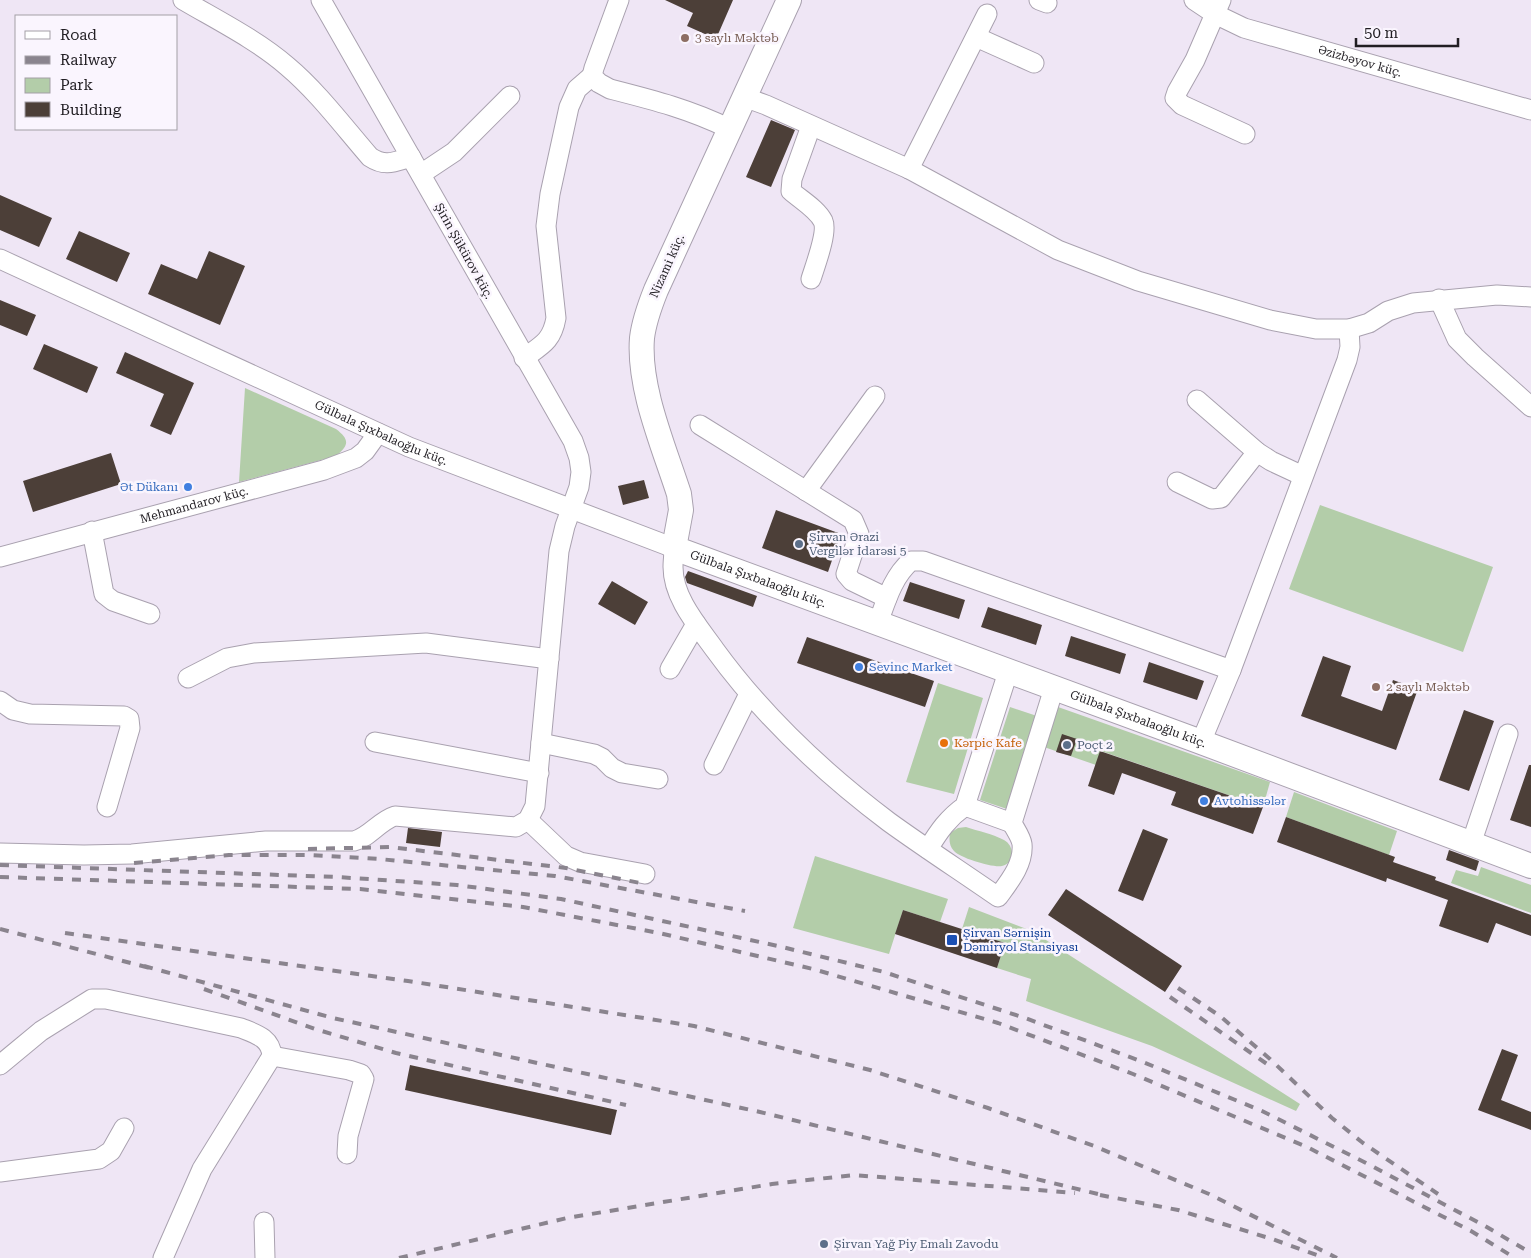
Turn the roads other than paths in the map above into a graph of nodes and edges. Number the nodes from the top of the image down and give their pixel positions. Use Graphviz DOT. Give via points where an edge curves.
graph roads {
  1 [pos="183,0"];
  2 [pos="619,0"];
  3 [pos="788,0"];
  4 [pos="1194,0"];
  5 [pos="327,2"];
  6 [pos="1218,7"];
  7 [pos="987,14"];
  8 [pos="976,36"];
  9 [pos="1034,63"];
  10 [pos="592,76"];
  11 [pos="510,96"];
  12 [pos="744,97"];
  13 [pos="1531,110"];
  14 [pos="811,126"];
  15 [pos="730,129"];
  16 [pos="1245,134"];
  17 [pos="411,157"];
  18 [pos="908,169"];
  19 [pos="421,174"];
  20 [pos="0,259"];
  21 [pos="811,279"];
  22 [pos="1531,297"];
  23 [pos="1440,299"];
  24 [pos="1349,329"];
  25 [pos="524,358"];
  26 [pos="875,396"];
  27 [pos="1197,400"];
  28 [pos="1531,407"];
  29 [pos="700,425"];
  30 [pos="378,433"];
  31 [pos="1257,452"];
  32 [pos="1303,476"];
  33 [pos="1177,482"];
  34 [pos="806,491"];
  35 [pos="572,509"];
  36 [pos="92,532"];
  37 [pos="674,548"];
  38 [pos="0,557"];
  39 [pos="888,598"];
  40 [pos="150,614"];
  41 [pos="878,623"];
  42 [pos="696,624"];
  43 [pos="550,659"];
  44 [pos="670,669"];
  45 [pos="1231,670"];
  46 [pos="1008,672"];
  47 [pos="188,678"];
  48 [pos="1054,688"];
  49 [pos="749,694"];
  50 [pos="0,701"];
  51 [pos="1508,734"];
  52 [pos="375,742"];
  53 [pos="1201,742"];
  54 [pos="541,744"];
  55 [pos="714,766"];
  56 [pos="539,773"];
  57 [pos="658,779"];
  58 [pos="965,806"];
  59 [pos="107,807"];
  60 [pos="528,820"];
  61 [pos="1012,823"];
  62 [pos="1471,844"];
  63 [pos="928,850"];
  64 [pos="0,853"];
  65 [pos="1531,866"];
  66 [pos="645,874"];
  67 [pos="272,1056"];
  68 [pos="0,1066"];
  69 [pos="124,1128"];
  70 [pos="347,1154"];
  71 [pos="0,1172"];
  72 [pos="264,1222"];
  73 [pos="164,1258"];
  74 [pos="265,1258"];
  1 -- 17 [label="street" via="286,65 370,157 380,163"];
  2 -- 10 [label="street"];
  3 -- 12 [label="main road, Nizami küç."];
  4 -- 6 [label="street, Əzizbəyov küç."];
  5 -- 17 [label="street, Şirin Şükürov küç."];
  6 -- 13 [label="street, Əzizbəyov küç." via="1244,28"];
  6 -- 16 [label="street" via="1175,98 1182,105"];
  7 -- 8 [label="street"];
  8 -- 9 [label="street"];
  8 -- 18 [label="street"];
  10 -- 15 [label="street" via="610,89 683,108"];
  10 -- 25 [label="street" via="577,89 570,107 550,194 546,226 556,318 554,330 547,341"];
  11 -- 19 [label="street" via="454,152"];
  12 -- 14 [label="street"];
  12 -- 15 [label="main road, Nizami küç."];
  14 -- 18 [label="street"];
  14 -- 21 [label="street" via="792,178 792,191 824,222"];
  15 -- 37 [label="main road, Nizami küç." via="656,290 642,336 641,361 647,394 680,502"];
  17 -- 19 [label="street, Şirin Şükürov küç."];
  18 -- 24 [label="street" via="1058,250 1138,281 1270,320 1316,329"];
  19 -- 25 [label="street, Şirin Şükürov küç."];
  20 -- 30 [label="street, Gülbala Şıxbalaoğlu küç."];
  22 -- 23 [label="street" via="1497,295"];
  23 -- 24 [label="street" via="1413,303"];
  23 -- 28 [label="street" via="1457,339"];
  24 -- 32 [label="street" via="1347,360"];
  25 -- 35 [label="street, Şirin Şükürov küç." via="579,458 579,487"];
  26 -- 34 [label="street"];
  27 -- 31 [label="street"];
  29 -- 34 [label="street"];
  30 -- 35 [label="street, Gülbala Şıxbalaoğlu küç."];
  30 -- 36 [label="street, Mehmandarov küç." via="356,458 324,470"];
  31 -- 32 [label="street"];
  31 -- 33 [label="street" via="1221,498 1212,498"];
  32 -- 45 [label="street"];
  34 -- 39 [label="street" via="857,525 859,534 846,574 852,581"];
  35 -- 37 [label="street, Gülbala Şıxbalaoğlu küç."];
  35 -- 43 [label="street, Şirin Şükürov küç." via="560,551"];
  36 -- 38 [label="street, Mehmandarov küç."];
  36 -- 40 [label="street" via="104,594 113,602"];
  37 -- 41 [label="main road, Gülbala Şıxbalaoğlu küç."];
  37 -- 42 [label="street" via="672,568 675,583"];
  39 -- 41 [label="street"];
  39 -- 45 [label="street" via="902,569 911,561 923,561"];
  41 -- 46 [label="main road, Gülbala Şıxbalaoğlu küç."];
  42 -- 44 [label="street"];
  42 -- 49 [label="street"];
  43 -- 47 [label="street" via="417,643 254,653 227,658"];
  43 -- 54 [label="street, Şirin Şükürov küç."];
  45 -- 53 [label="street"];
  46 -- 48 [label="main road, Gülbala Şıxbalaoğlu küç."];
  46 -- 58 [label="street"];
  48 -- 53 [label="main road, Gülbala Şıxbalaoğlu küç."];
  48 -- 61 [label="street"];
  49 -- 55 [label="street"];
  49 -- 63 [label="street" via="836,780"];
  50 -- 59 [label="street" via="13,710 30,714 124,716 129,719 130,728"];
  51 -- 62 [label="street"];
  52 -- 56 [label="street"];
  53 -- 62 [label="main road, Gülbala Şıxbalaoğlu küç."];
  54 -- 56 [label="street, Şirin Şükürov küç."];
  54 -- 57 [label="street" via="594,754 622,773"];
  56 -- 60 [label="street, Şirin Şükürov küç." via="534,806"];
  58 -- 61 [label="street"];
  58 -- 63 [label="street" via="952,815"];
  60 -- 64 [label="street" via="516,828 395,816 354,841 266,841 123,854"];
  60 -- 66 [label="street" via="566,856 580,862"];
  61 -- 63 [label="street" via="1022,843 1021,858 998,897"];
  62 -- 65 [label="main road, Gülbala Şıxbalaoğlu küç."];
  67 -- 68 [label="street" via="271,1047 261,1036 241,1028 106,999 92,999 40,1031"];
  67 -- 70 [label="street" via="361,1074 364,1079 348,1136"];
  67 -- 73 [label="street" via="202,1169"];
  69 -- 71 [label="street" via="111,1151 99,1159"];
  72 -- 74 [label="street"];
}
